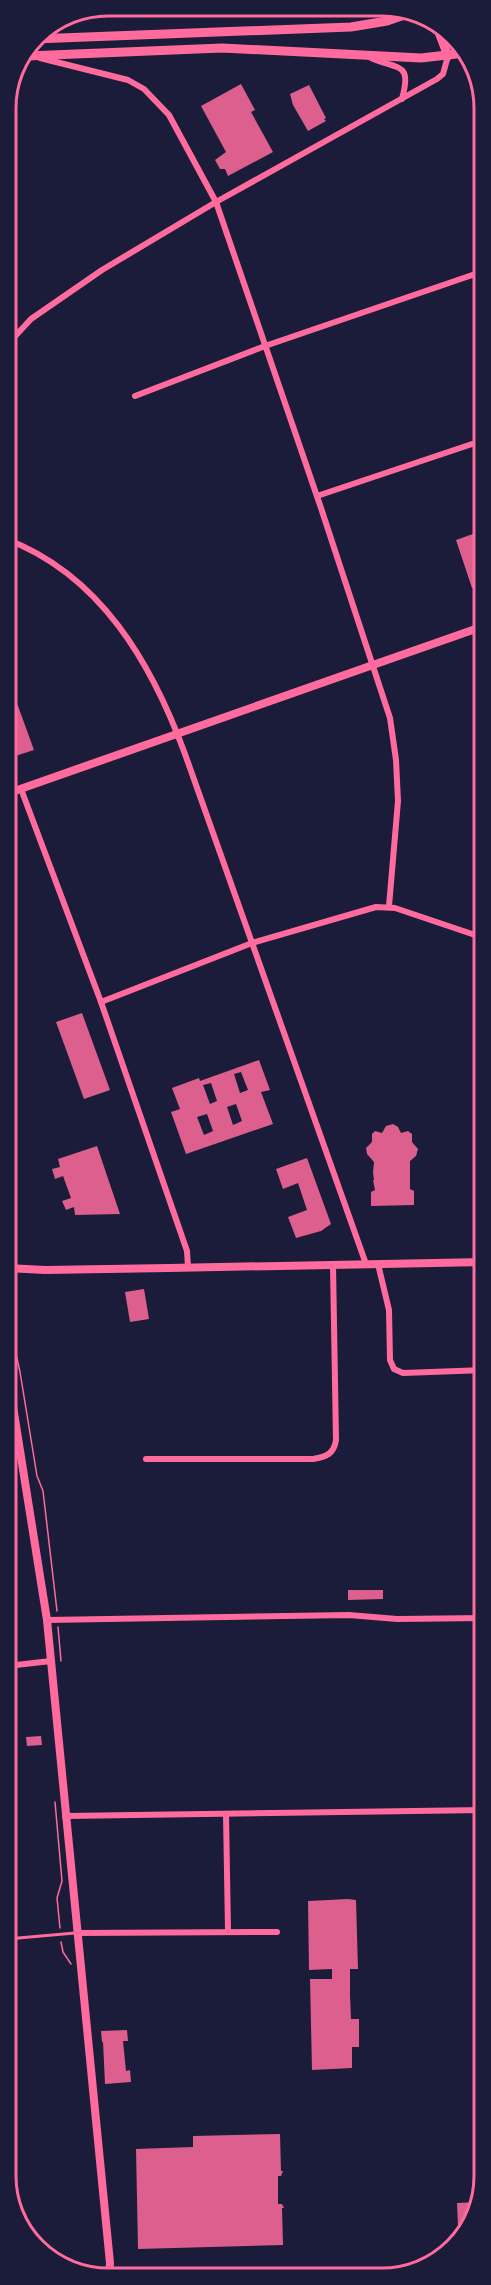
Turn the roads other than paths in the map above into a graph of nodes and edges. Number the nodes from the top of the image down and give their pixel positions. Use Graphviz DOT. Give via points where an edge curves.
graph roads {
  1 [pos="397,18"];
  2 [pos="441,37"];
  3 [pos="49,38"];
  4 [pos="34,55"];
  5 [pos="457,55"];
  6 [pos="33,56"];
  7 [pos="365,56"];
  8 [pos="448,57"];
  9 [pos="402,99"];
  10 [pos="216,202"];
  11 [pos="474,274"];
  12 [pos="17,333"];
  13 [pos="266,346"];
  14 [pos="135,396"];
  15 [pos="474,443"];
  16 [pos="317,496"];
  17 [pos="17,544"];
  18 [pos="474,630"];
  19 [pos="373,665"];
  20 [pos="178,734"];
  21 [pos="21,789"];
  22 [pos="17,790"];
  23 [pos="389,906"];
  24 [pos="474,935"];
  25 [pos="252,944"];
  26 [pos="101,1002"];
  27 [pos="474,1262"];
  28 [pos="366,1264"];
  29 [pos="378,1264"];
  30 [pos="333,1265"];
  31 [pos="188,1267"];
  32 [pos="16,1268"];
  33 [pos="474,1370"];
  34 [pos="16,1428"];
  35 [pos="146,1459"];
  36 [pos="474,1618"];
  37 [pos="47,1620"];
  38 [pos="51,1661"];
  39 [pos="16,1665"];
  40 [pos="474,1810"];
  41 [pos="226,1814"];
  42 [pos="65,1816"];
  43 [pos="228,1931"];
  44 [pos="277,1932"];
  45 [pos="77,1933"];
  46 [pos="16,1938"];
  47 [pos="110,2268"];
  1 -- 3 [label="main road" via="351,27"];
  2 -- 8 [label="main road"];
  4 -- 7 [label="main road" via="255,48"];
  5 -- 8 [label="main road"];
  6 -- 10 [label="street" via="128,80 144,88 169,115"];
  7 -- 8 [label="main road"];
  7 -- 9 [label="street" via="404,71"];
  8 -- 9 [label="street" via="443,74"];
  9 -- 10 [label="street"];
  10 -- 12 [label="street" via="93,276 30,319"];
  10 -- 13 [label="street"];
  11 -- 13 [label="street"];
  13 -- 14 [label="street"];
  13 -- 16 [label="street"];
  15 -- 16 [label="street"];
  16 -- 19 [label="street"];
  17 -- 20 [label="street" via="66,572 125,632 142,658"];
  18 -- 19 [label="street"];
  19 -- 20 [label="street"];
  19 -- 23 [label="street" via="390,718 398,783"];
  20 -- 21 [label="street"];
  20 -- 25 [label="street"];
  21 -- 22 [label="street"];
  21 -- 26 [label="street"];
  23 -- 24 [label="street"];
  23 -- 25 [label="street"];
  25 -- 26 [label="street"];
  25 -- 28 [label="street"];
  26 -- 31 [label="street" via="187,1251"];
  27 -- 29 [label="street"];
  28 -- 29 [label="street"];
  28 -- 30 [label="street"];
  29 -- 33 [label="street" via="389,1310 390,1360 394,1369"];
  30 -- 31 [label="street"];
  30 -- 35 [label="street" via="336,1440 332,1452 313,1459"];
  31 -- 32 [label="street"];
  34 -- 37 [label="street"];
  36 -- 37 [label="street" via="349,1615"];
  37 -- 38 [label="street"];
  38 -- 39 [label="street"];
  38 -- 42 [label="street"];
  40 -- 41 [label="street"];
  41 -- 42 [label="street"];
  41 -- 43 [label="street"];
  42 -- 45 [label="street"];
  43 -- 44 [label="street"];
  43 -- 45 [label="street"];
  45 -- 46 [label="lane"];
  45 -- 47 [label="street"];
}
